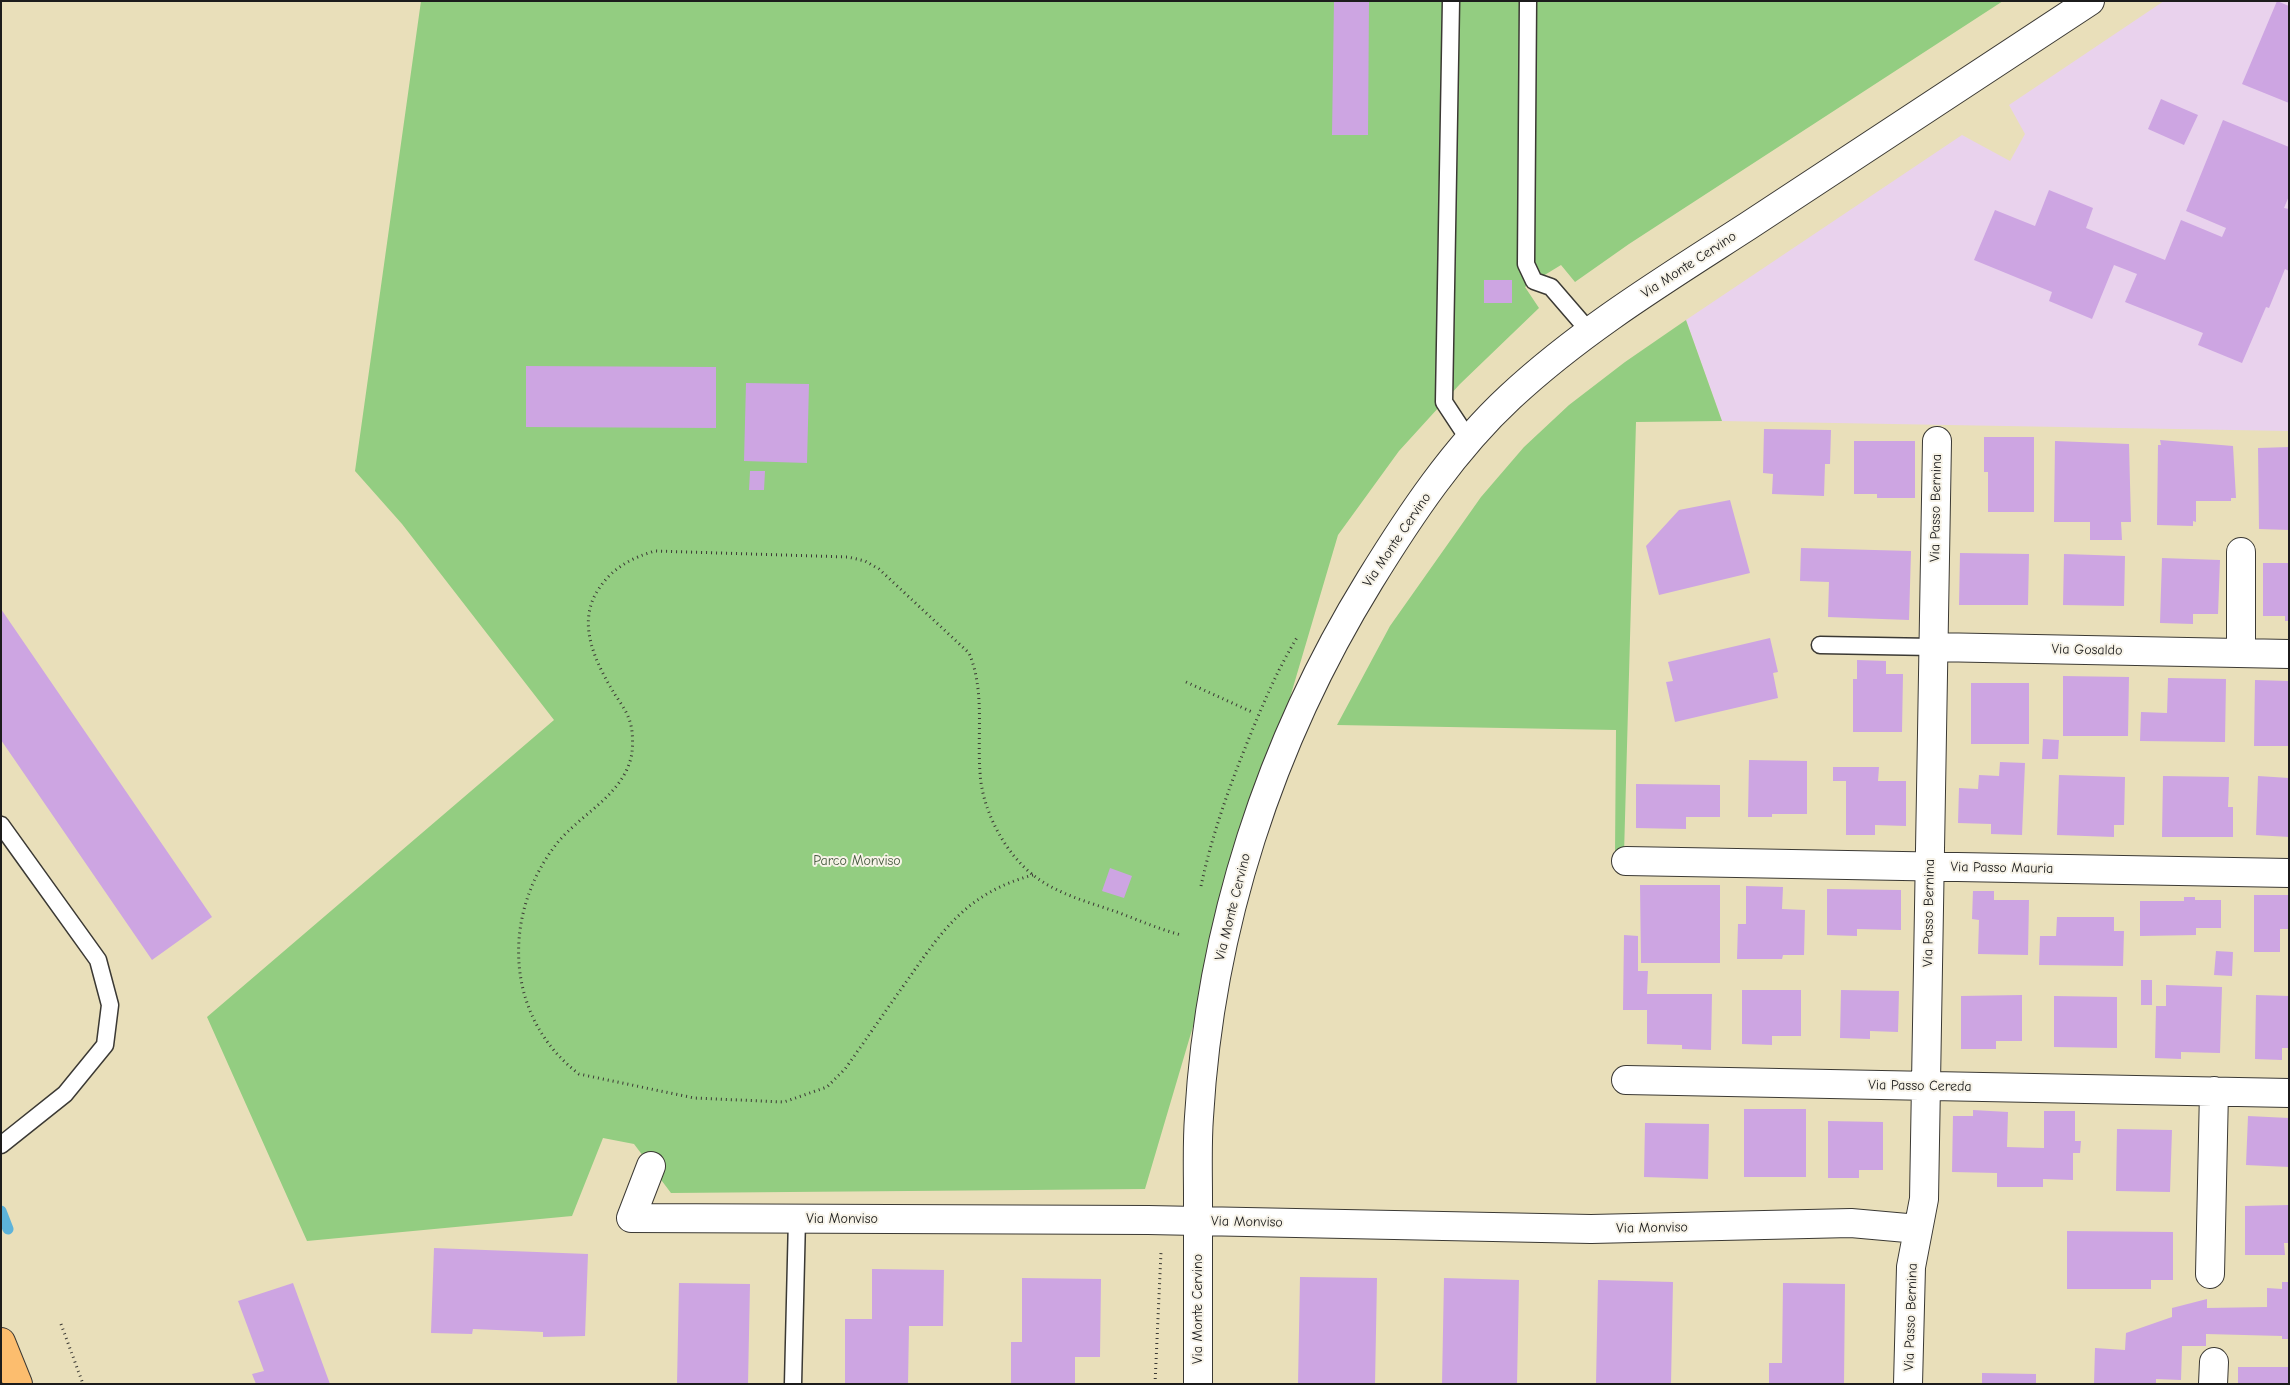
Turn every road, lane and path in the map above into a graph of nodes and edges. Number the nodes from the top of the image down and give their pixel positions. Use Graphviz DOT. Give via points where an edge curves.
graph roads {
  1 [pos="1451,1"];
  2 [pos="1528,1"];
  3 [pos="2090,1"];
  4 [pos="1589,331"];
  5 [pos="1469,440"];
  6 [pos="1937,441"];
  7 [pos="2241,552"];
  8 [pos="1301,631"];
  9 [pos="1820,645"];
  10 [pos="1933,647"];
  11 [pos="2241,653"];
  12 [pos="2289,654"];
  13 [pos="1186,682"];
  14 [pos="1252,712"];
  15 [pos="1,825"];
  16 [pos="1626,862"];
  17 [pos="1930,867"];
  18 [pos="2289,873"];
  19 [pos="1033,875"];
  20 [pos="1200,891"];
  21 [pos="1181,935"];
  22 [pos="1626,1080"];
  23 [pos="1925,1087"];
  24 [pos="2214,1091"];
  25 [pos="2289,1093"];
  26 [pos="1,1145"];
  27 [pos="651,1166"];
  28 [pos="797,1218"];
  29 [pos="1162,1221"];
  30 [pos="1198,1221"];
  31 [pos="1918,1229"];
  32 [pos="2210,1274"];
  33 [pos="61,1324"];
  34 [pos="84,1384"];
  35 [pos="793,1384"];
  36 [pos="1155,1384"];
  37 [pos="1198,1384"];
  38 [pos="1908,1384"];
  1 -- 5 [label="lane" via="1444,402"];
  2 -- 4 [label="lane" via="1526,264 1534,281 1550,287"];
  3 -- 4 [label="street, Via Monte Cervino"];
  4 -- 5 [label="street, Via Monte Cervino" via="1507,400"];
  5 -- 30 [label="street, Via Monte Cervino" via="1397,536 1350,611 1303,699 1253,829 1229,918 1206,1046 1199,1118"];
  6 -- 10 [label="street, Via Passo Bernina"];
  7 -- 11 [label="street"];
  8 -- 20 [label="path" via="1277,673 1231,780 1210,845"];
  9 -- 10 [label="lane"];
  10 -- 11 [label="street, Via Gosaldo"];
  10 -- 17 [label="street, Via Passo Bernina"];
  11 -- 12 [label="street, Via Gosaldo"];
  13 -- 14 [label="path"];
  15 -- 26 [label="lane" via="98,960 110,1005 105,1045 65,1094"];
  16 -- 17 [label="street, Via Passo Mauria"];
  17 -- 18 [label="street, Via Passo Mauria"];
  17 -- 23 [label="street, Via Passo Bernina"];
  19 -- 19 [label="path" via="1004,841 982,798 979,687 969,653 879,570 866,561 848,557 656,551 632,558 617,569 593,599 588,618 589,640 606,680 629,719 633,736 632,754 612,792 560,840 535,877 526,898 519,950 525,1002 536,1027 550,1046 580,1074 694,1098 784,1102 828,1087 845,1069 942,931 963,910 1008,882"];
  19 -- 21 [label="path" via="1069,896"];
  22 -- 23 [label="street, Via Passo Cereda"];
  23 -- 24 [label="street, Via Passo Cereda"];
  23 -- 31 [label="street, Via Passo Bernina" via="1924,1199"];
  24 -- 25 [label="street, Via Passo Cereda"];
  24 -- 32 [label="street"];
  27 -- 28 [label="street, Via Monviso" via="631,1218"];
  28 -- 29 [label="street, Via Monviso"];
  28 -- 35 [label="lane"];
  29 -- 30 [label="street, Via Monviso"];
  29 -- 36 [label="path"];
  30 -- 31 [label="street, Via Monviso" via="1591,1229 1851,1223"];
  30 -- 37 [label="street, Via Monte Cervino"];
  31 -- 38 [label="street, Via Passo Bernina" via="1911,1267"];
  33 -- 34 [label="path"];
}
